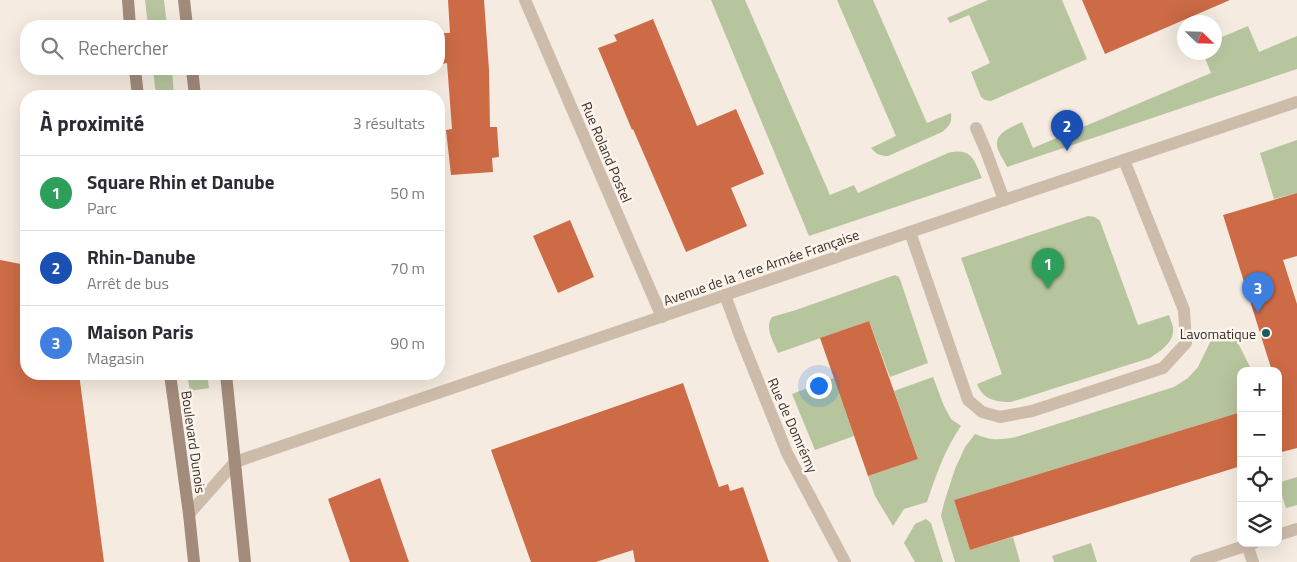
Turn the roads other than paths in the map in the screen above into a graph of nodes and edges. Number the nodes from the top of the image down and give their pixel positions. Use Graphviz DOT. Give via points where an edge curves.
graph roads {
  1 [pos="128,0"];
  2 [pos="184,0"];
  3 [pos="525,0"];
  4 [pos="130,20"];
  5 [pos="186,20"];
  6 [pos="136,75"];
  7 [pos="193,75"];
  8 [pos="137,90"];
  9 [pos="194,90"];
  10 [pos="1297,102"];
  11 [pos="976,128"];
  12 [pos="1124,160"];
  13 [pos="1004,200"];
  14 [pos="910,232"];
  15 [pos="725,295"];
  16 [pos="662,317"];
  17 [pos="171,380"];
  18 [pos="227,380"];
  19 [pos="235,462"];
  20 [pos="189,514"];
  21 [pos="1297,529"];
  22 [pos="1282,534"];
  23 [pos="1241,547"];
  24 [pos="1250,547"];
  25 [pos="194,562"];
  26 [pos="245,562"];
  27 [pos="845,562"];
  28 [pos="1196,562"];
  29 [pos="1252,562"];
  1 -- 4 [label="main road"];
  2 -- 5 [label="main road"];
  3 -- 16 [label="street, Rue Roland Postel"];
  6 -- 8 [label="main road"];
  7 -- 9 [label="main road"];
  10 -- 12 [label="street, Avenue de la 1ere Armée Française"];
  11 -- 13 [label="street"];
  12 -- 13 [label="street, Avenue de la 1ere Armée Française"];
  12 -- 14 [label="street" via="1184,310 1186,344 1163,368 1032,412 1000,417 982,412 968,400"];
  13 -- 14 [label="street, Avenue de la 1ere Armée Française"];
  14 -- 15 [label="street, Avenue de la 1ere Armée Française"];
  15 -- 16 [label="street, Avenue de la 1ere Armée Française"];
  15 -- 27 [label="street, Rue de Domrémy" via="787,453"];
  16 -- 19 [label="street, Avenue de la 1ere Armée Française"];
  17 -- 20 [label="main road, Boulevard Dunois"];
  18 -- 19 [label="main road"];
  19 -- 20 [label="street, Boulevard Dunois"];
  19 -- 26 [label="main road"];
  20 -- 25 [label="main road, Boulevard Dunois"];
  21 -- 22 [label="street"];
  23 -- 28 [label="street"];
  24 -- 29 [label="street"];
}
